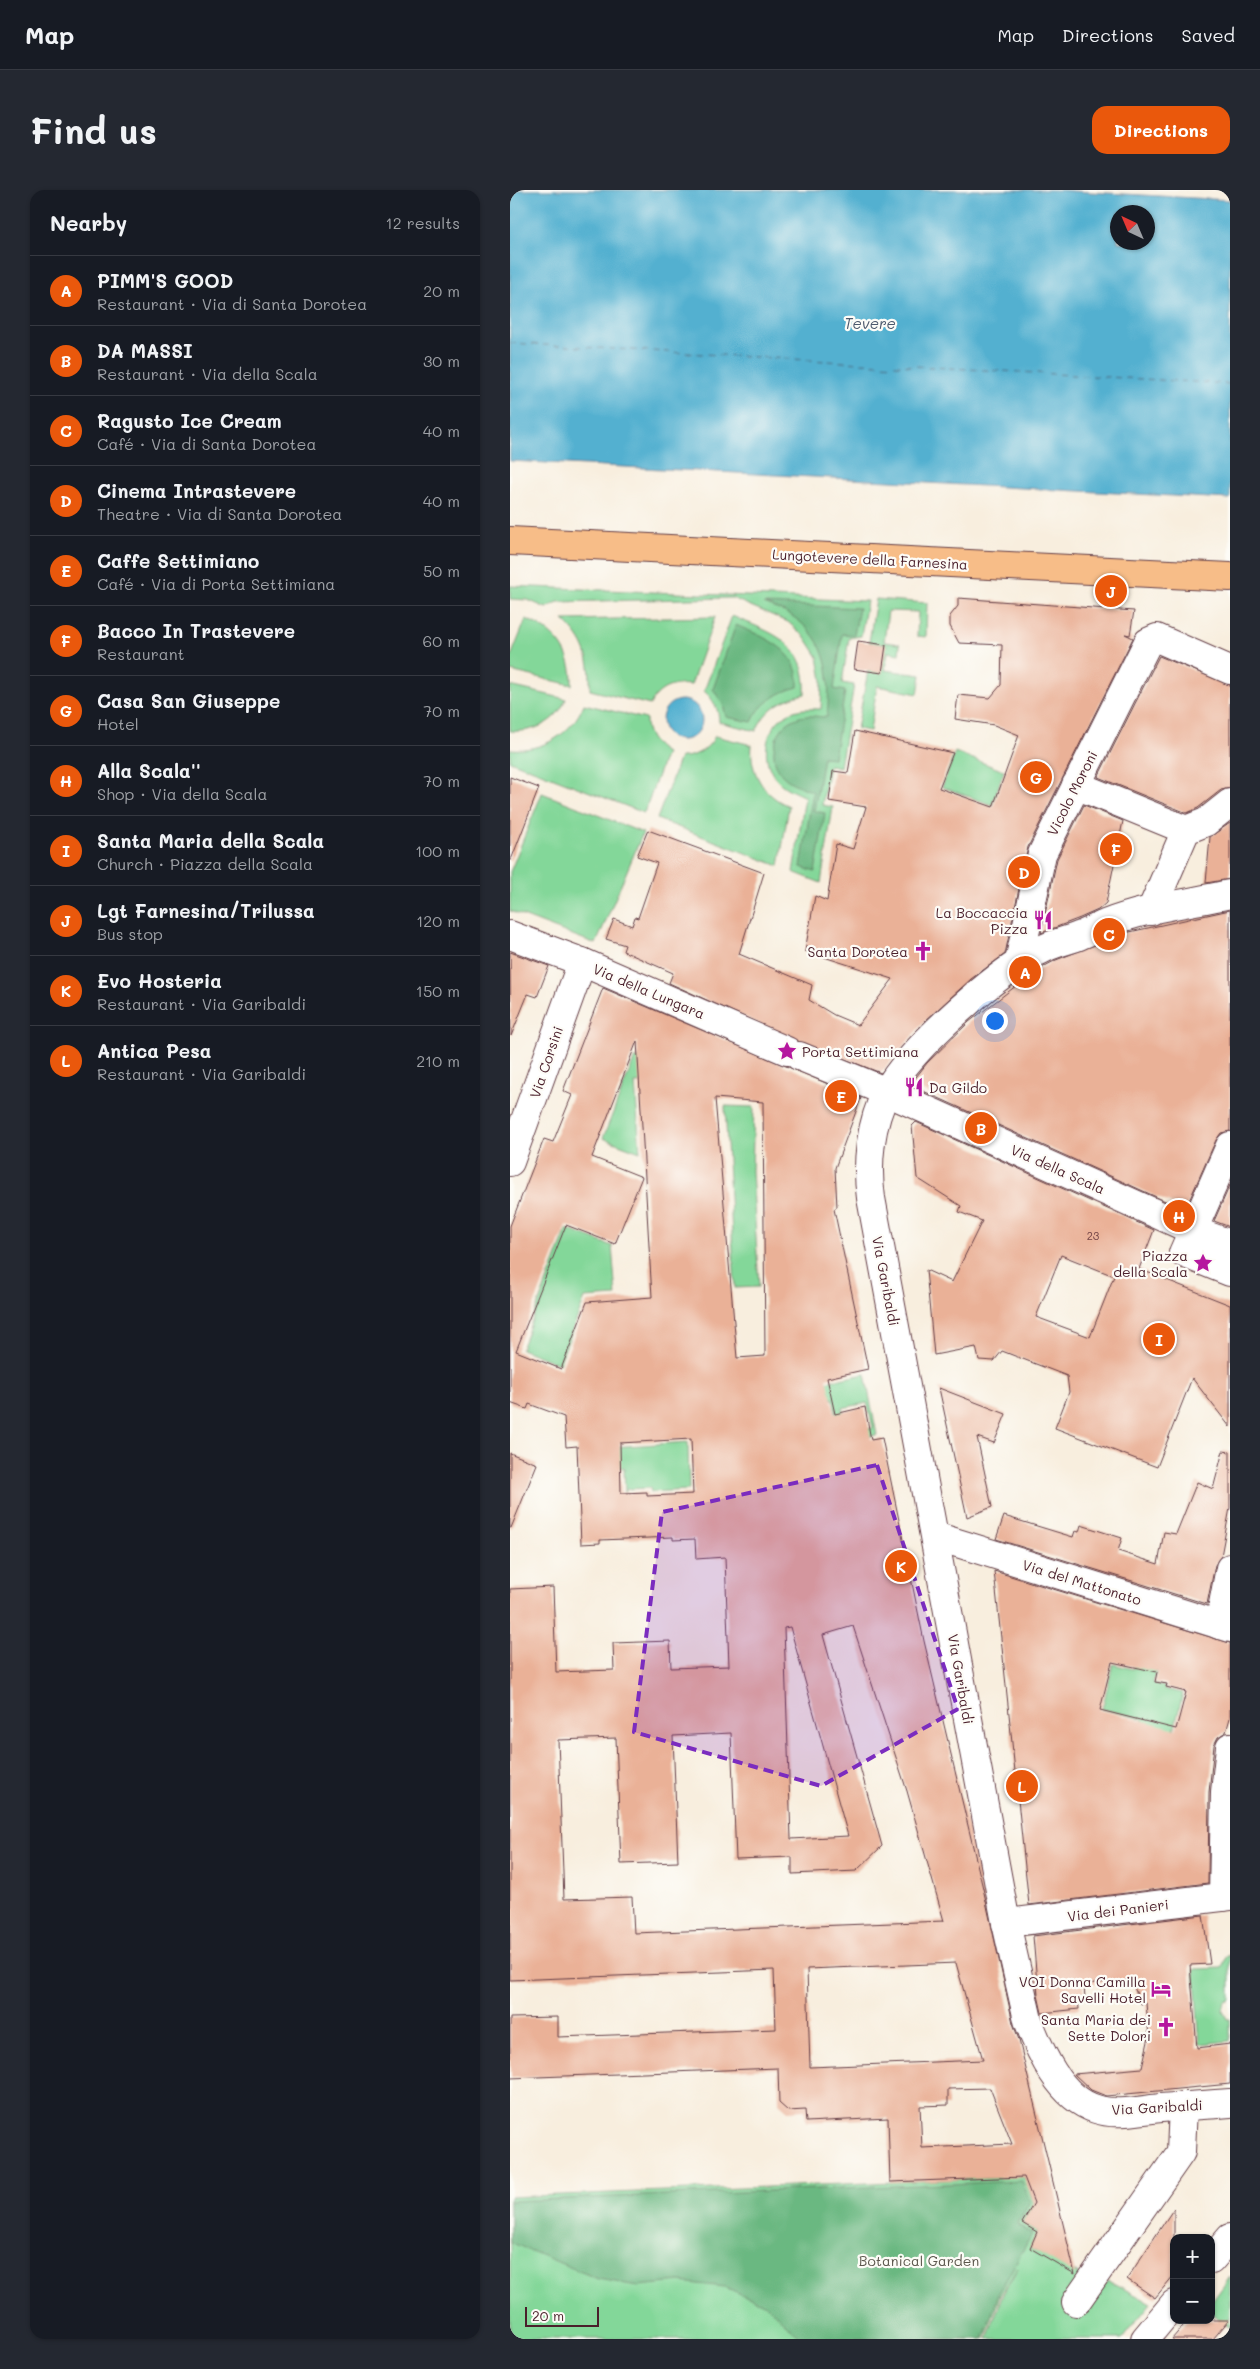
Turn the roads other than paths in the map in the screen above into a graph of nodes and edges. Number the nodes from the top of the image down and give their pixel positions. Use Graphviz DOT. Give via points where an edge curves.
graph roads {
  1 [pos="510,541"];
  2 [pos="1230,577"];
  3 [pos="1230,670"];
  4 [pos="1076,785"];
  5 [pos="1230,803"];
  6 [pos="1196,826"];
  7 [pos="1230,894"];
  8 [pos="1151,911"];
  9 [pos="510,935"];
  10 [pos="582,962"];
  11 [pos="1020,962"];
  12 [pos="887,1092"];
  13 [pos="1230,1146"];
  14 [pos="510,1162"];
  15 [pos="1192,1230"];
  16 [pos="1230,1244"];
  17 [pos="1230,1272"];
  18 [pos="935,1536"];
  19 [pos="1230,1568"];
  20 [pos="1224,1627"];
  21 [pos="1230,1747"];
  22 [pos="1227,1897"];
  23 [pos="1006,1923"];
  24 [pos="1230,2103"];
  25 [pos="1183,2106"];
  26 [pos="1230,2238"];
  27 [pos="1215,2255"];
  28 [pos="1076,2302"];
  29 [pos="1170,2309"];
  30 [pos="1145,2339"];
  1 -- 2 [label="main road, Lungotevere della Farnesina"];
  3 -- 4 [label="street, Vicolo Moroni" via="1157,638 1148,642"];
  4 -- 6 [label="street"];
  4 -- 11 [label="street, Vicolo Moroni" via="1042,854"];
  5 -- 6 [label="street"];
  6 -- 8 [label="street"];
  7 -- 8 [label="street"];
  8 -- 11 [label="street" via="1105,923"];
  9 -- 10 [label="street, Via della Lungara"];
  10 -- 12 [label="street, Via della Lungara"];
  10 -- 14 [label="street, Via Corsini"];
  11 -- 12 [label="street" via="986,987 927,1042"];
  12 -- 15 [label="street, Via della Scala"];
  12 -- 18 [label="street, Via Garibaldi" via="871,1141 869,1186"];
  13 -- 15 [label="street"];
  15 -- 16 [label="street, Via della Scala"];
  15 -- 17 [label="street" via="1183,1253"];
  18 -- 20 [label="street, Via del Mattonato"];
  18 -- 23 [label="street, Via Garibaldi"];
  19 -- 20 [label="street"];
  21 -- 22 [label="street" via="1225,1792"];
  22 -- 23 [label="street, Via dei Panieri"];
  23 -- 25 [label="street, Via Garibaldi" via="1028,2020 1042,2054 1072,2094 1096,2110"];
  24 -- 25 [label="street, Via Garibaldi"];
  25 -- 28 [label="street" via="1181,2152"];
  26 -- 27 [label="street"];
  29 -- 30 [label="street"];
}
